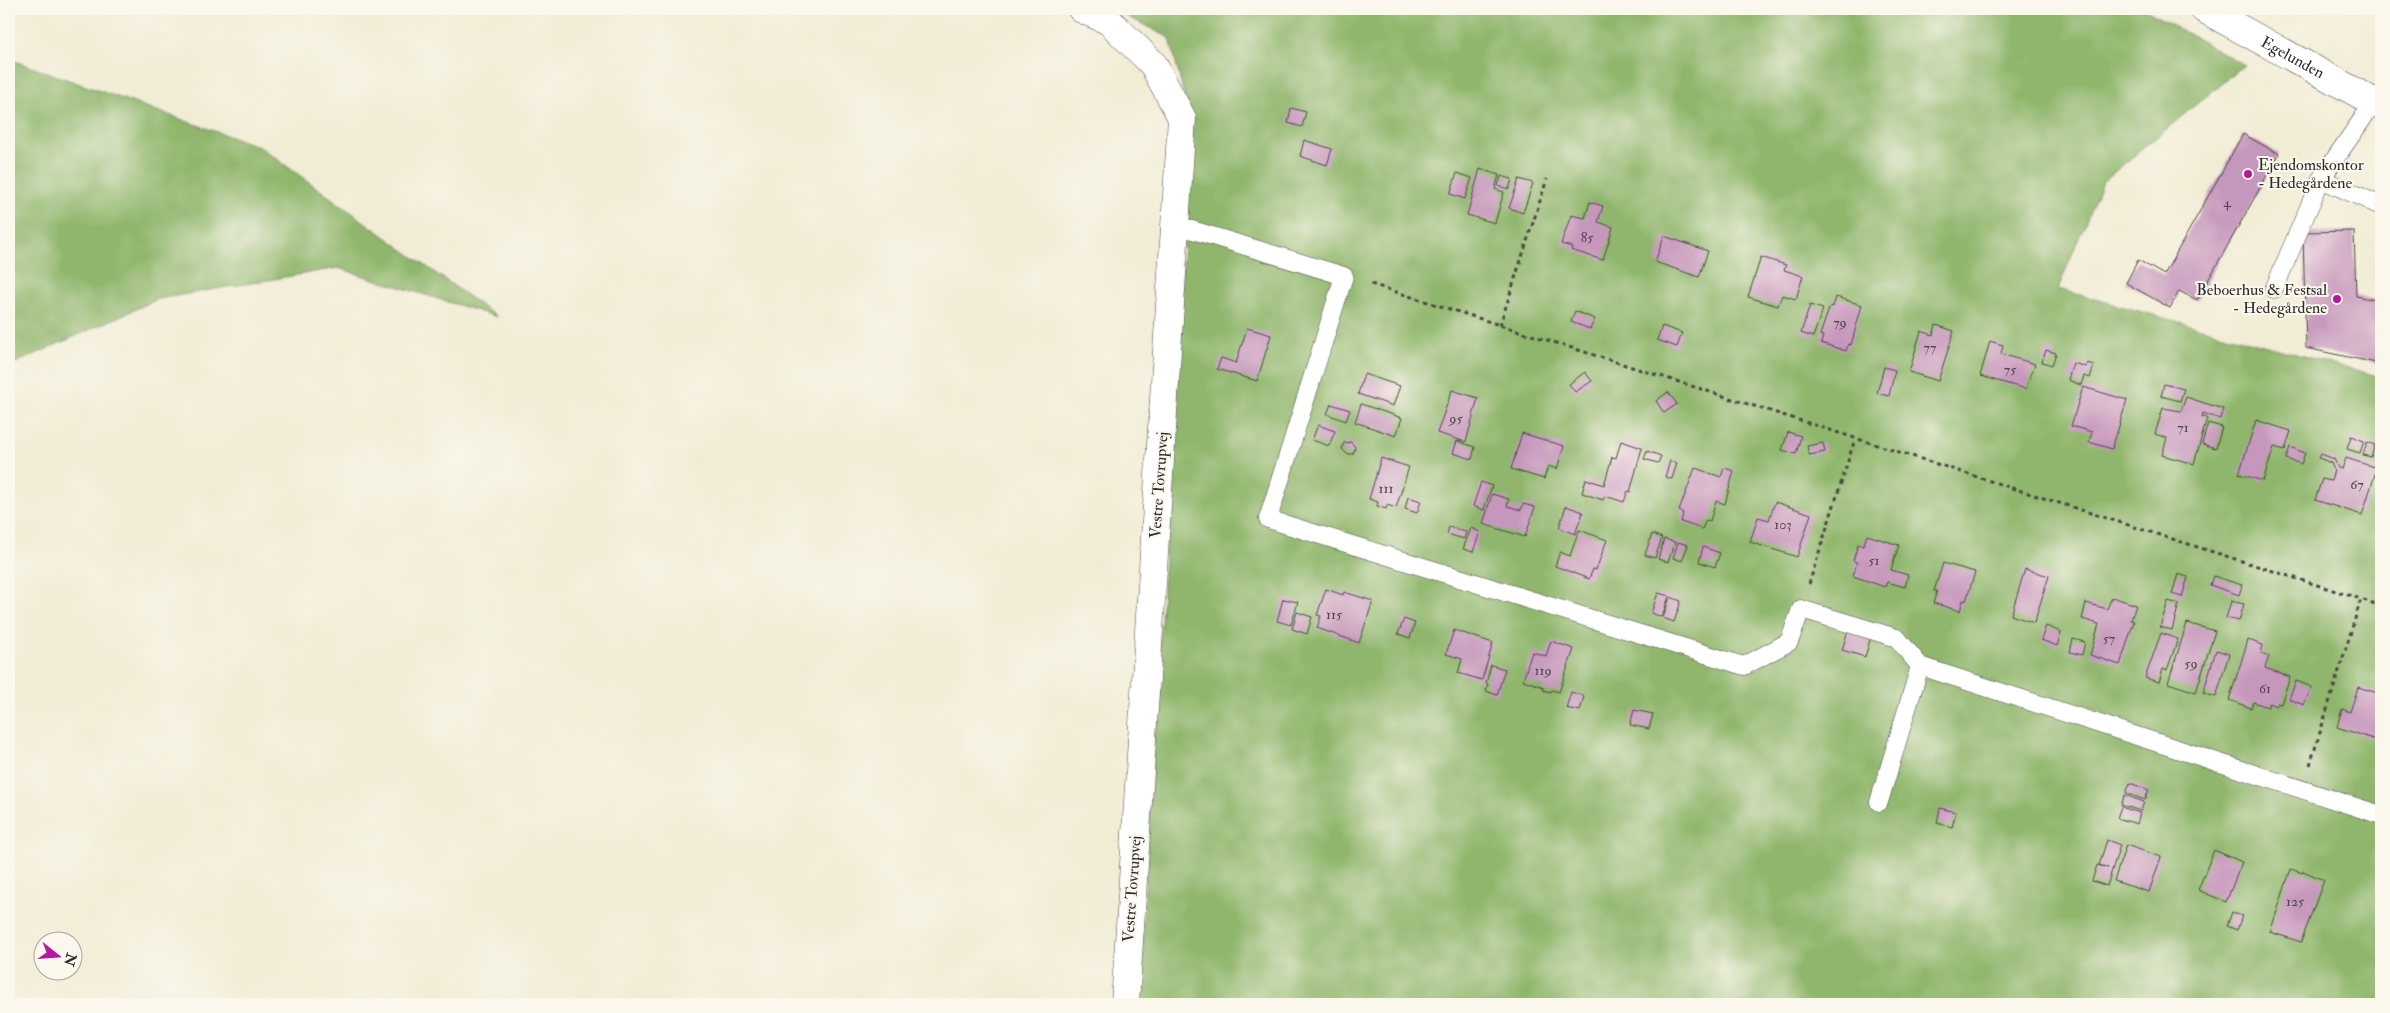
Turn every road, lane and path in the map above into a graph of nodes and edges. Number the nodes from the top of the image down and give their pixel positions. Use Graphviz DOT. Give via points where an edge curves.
graph roads {
  1 [pos="1082,9"];
  2 [pos="2204,9"];
  3 [pos="2379,100"];
  4 [pos="1548,179"];
  5 [pos="2321,179"];
  6 [pos="2381,206"];
  7 [pos="1176,225"];
  8 [pos="1344,276"];
  9 [pos="2274,289"];
  10 [pos="1500,325"];
  11 [pos="1855,439"];
  12 [pos="2361,599"];
  13 [pos="2381,606"];
  14 [pos="1802,608"];
  15 [pos="1920,666"];
  16 [pos="2303,790"];
  17 [pos="1878,802"];
  18 [pos="2381,816"];
  19 [pos="1125,1004"];
  1 -- 7 [label="street, Vestre Tovrupvej" via="1108,21 1153,64 1182,118"];
  2 -- 3 [label="street, Egelunden"];
  3 -- 5 [label="lane"];
  4 -- 10 [label="path"];
  5 -- 6 [label="lane"];
  5 -- 9 [label="lane"];
  7 -- 8 [label="lane"];
  7 -- 19 [label="street, Vestre Tovrupvej"];
  8 -- 10 [label="path"];
  8 -- 14 [label="lane" via="1268,519 1744,666 1789,642"];
  10 -- 11 [label="path"];
  11 -- 12 [label="path"];
  11 -- 14 [label="path"];
  12 -- 13 [label="path"];
  12 -- 16 [label="path"];
  14 -- 15 [label="lane" via="1897,638"];
  15 -- 16 [label="lane"];
  15 -- 17 [label="lane"];
  16 -- 18 [label="lane"];
}
